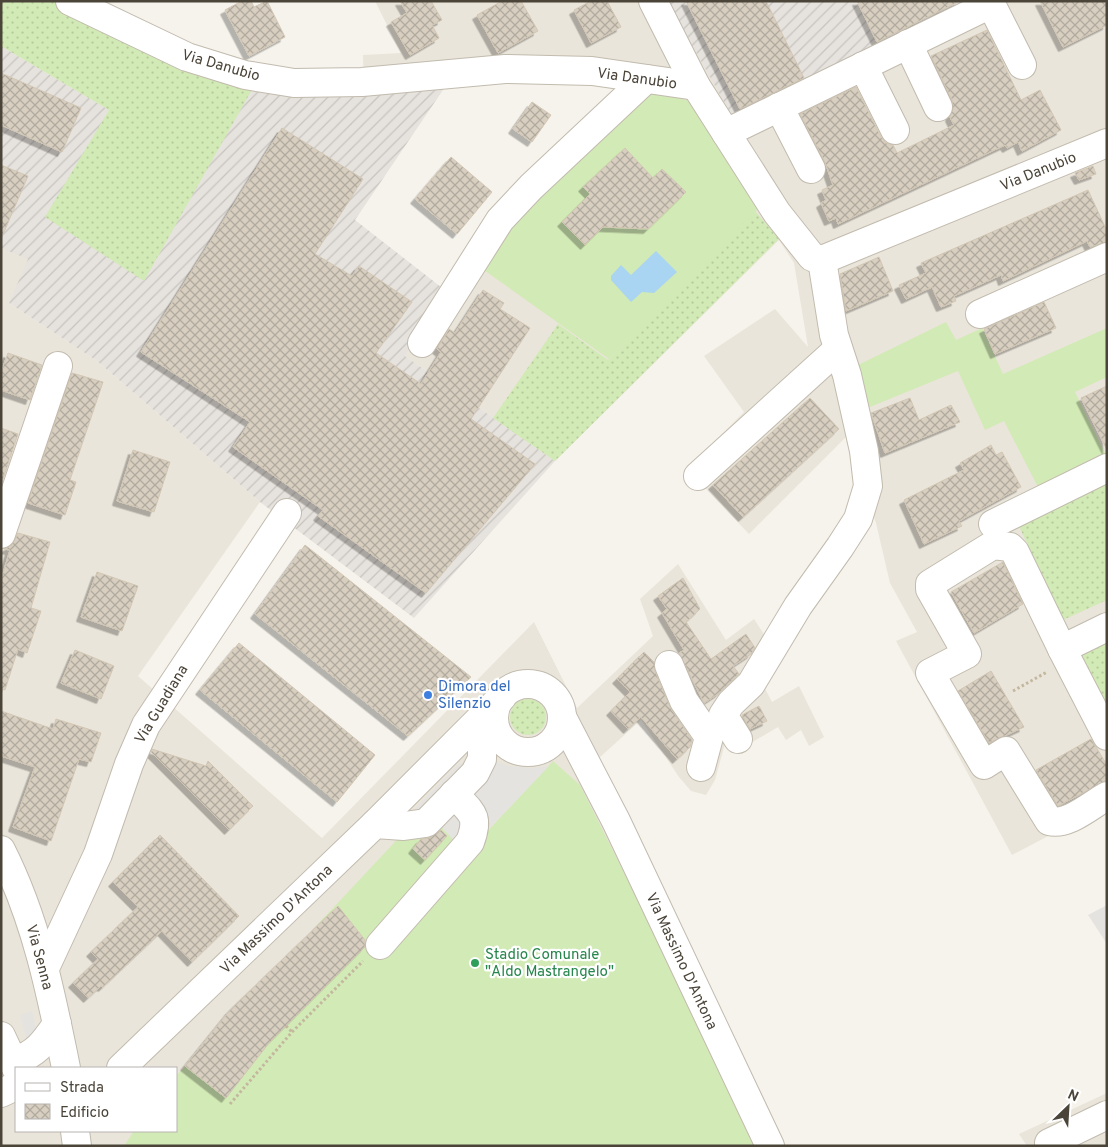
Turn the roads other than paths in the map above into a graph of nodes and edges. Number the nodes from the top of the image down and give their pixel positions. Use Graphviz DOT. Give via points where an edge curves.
graph roads {
  1 [pos="70,1"];
  2 [pos="653,1"];
  3 [pos="908,44"];
  4 [pos="1022,65"];
  5 [pos="862,66"];
  6 [pos="646,79"];
  7 [pos="696,86"];
  8 [pos="779,107"];
  9 [pos="938,107"];
  10 [pos="895,130"];
  11 [pos="726,133"];
  12 [pos="1107,143"];
  13 [pos="811,169"];
  14 [pos="1107,257"];
  15 [pos="822,260"];
  16 [pos="980,314"];
  17 [pos="422,343"];
  18 [pos="838,348"];
  19 [pos="58,366"];
  20 [pos="1107,468"];
  21 [pos="698,476"];
  22 [pos="287,513"];
  23 [pos="993,524"];
  24 [pos="1,534"];
  25 [pos="1107,627"];
  26 [pos="1064,655"];
  27 [pos="669,665"];
  28 [pos="502,697"];
  29 [pos="723,715"];
  30 [pos="696,716"];
  31 [pos="562,717"];
  32 [pos="1107,736"];
  33 [pos="738,739"];
  34 [pos="548,745"];
  35 [pos="482,749"];
  36 [pos="514,749"];
  37 [pos="701,767"];
  38 [pos="429,769"];
  39 [pos="593,778"];
  40 [pos="454,794"];
  41 [pos="1107,796"];
  42 [pos="375,824"];
  43 [pos="1,850"];
  44 [pos="380,945"];
  45 [pos="45,968"];
  46 [pos="57,1024"];
  47 [pos="1,1036"];
  48 [pos="20,1067"];
  49 [pos="66,1067"];
  50 [pos="122,1067"];
  51 [pos="15,1072"];
  52 [pos="1,1093"];
  53 [pos="1107,1115"];
  54 [pos="75,1132"];
  55 [pos="1049,1143"];
  56 [pos="77,1146"];
  57 [pos="770,1146"];
  1 -- 6 [label="street, Via Danubio" via="187,57 245,75 294,83 362,82 506,69 592,71"];
  2 -- 7 [label="street"];
  3 -- 4 [label="street" via="991,4"];
  3 -- 5 [label="street"];
  3 -- 9 [label="street"];
  5 -- 8 [label="street"];
  5 -- 10 [label="street"];
  6 -- 7 [label="street, Via Danubio"];
  6 -- 17 [label="street" via="500,220"];
  7 -- 11 [label="street, Via Danubio"];
  8 -- 11 [label="street"];
  8 -- 13 [label="street"];
  11 -- 15 [label="street, Via Danubio" via="777,213 812,257"];
  12 -- 15 [label="street, Via Danubio"];
  14 -- 16 [label="street"];
  15 -- 18 [label="street"];
  18 -- 21 [label="street"];
  18 -- 29 [label="street" via="864,451 868,486 858,519 798,606 751,684"];
  19 -- 24 [label="street"];
  20 -- 23 [label="street"];
  22 -- 45 [label="street, Via Guadiana" via="146,725 98,854"];
  25 -- 26 [label="street"];
  26 -- 32 [label="street"];
  26 -- 41 [label="street" via="1010,547 993,545 930,584 930,590 967,654 930,673 984,765 1006,751 1049,821 1057,823"];
  27 -- 30 [label="street" via="684,700"];
  28 -- 31 [label="street" via="521,685 538,686 553,695 560,705"];
  28 -- 36 [label="street" via="494,716 495,726 502,740"];
  28 -- 38 [label="street, Via Massimo D'Antona"];
  29 -- 30 [label="street"];
  29 -- 33 [label="street"];
  30 -- 37 [label="street" via="709,737"];
  31 -- 34 [label="street" via="561,727"];
  31 -- 39 [label="street, Via Massimo D'Antona"];
  34 -- 36 [label="street" via="532,752"];
  34 -- 39 [label="street, Via Massimo D'Antona"];
  35 -- 36 [label="street, Via Massimo D'Antona"];
  35 -- 38 [label="street, Via Massimo D'Antona"];
  35 -- 40 [label="street" via="482,759 475,773"];
  38 -- 42 [label="street, Via Massimo D'Antona"];
  39 -- 57 [label="street, Via Massimo D'Antona"];
  40 -- 42 [label="street" via="426,823 404,826"];
  40 -- 44 [label="street" via="474,814 476,826 470,842"];
  42 -- 50 [label="street, Via Massimo D'Antona"];
  43 -- 45 [label="street, Via Senna" via="27,910"];
  45 -- 46 [label="street, Via Senna"];
  46 -- 48 [label="street"];
  46 -- 49 [label="street, Via Senna"];
  47 -- 51 [label="street"];
  51 -- 52 [label="street"];
  53 -- 55 [label="street"];
  54 -- 56 [label="street"];
}
